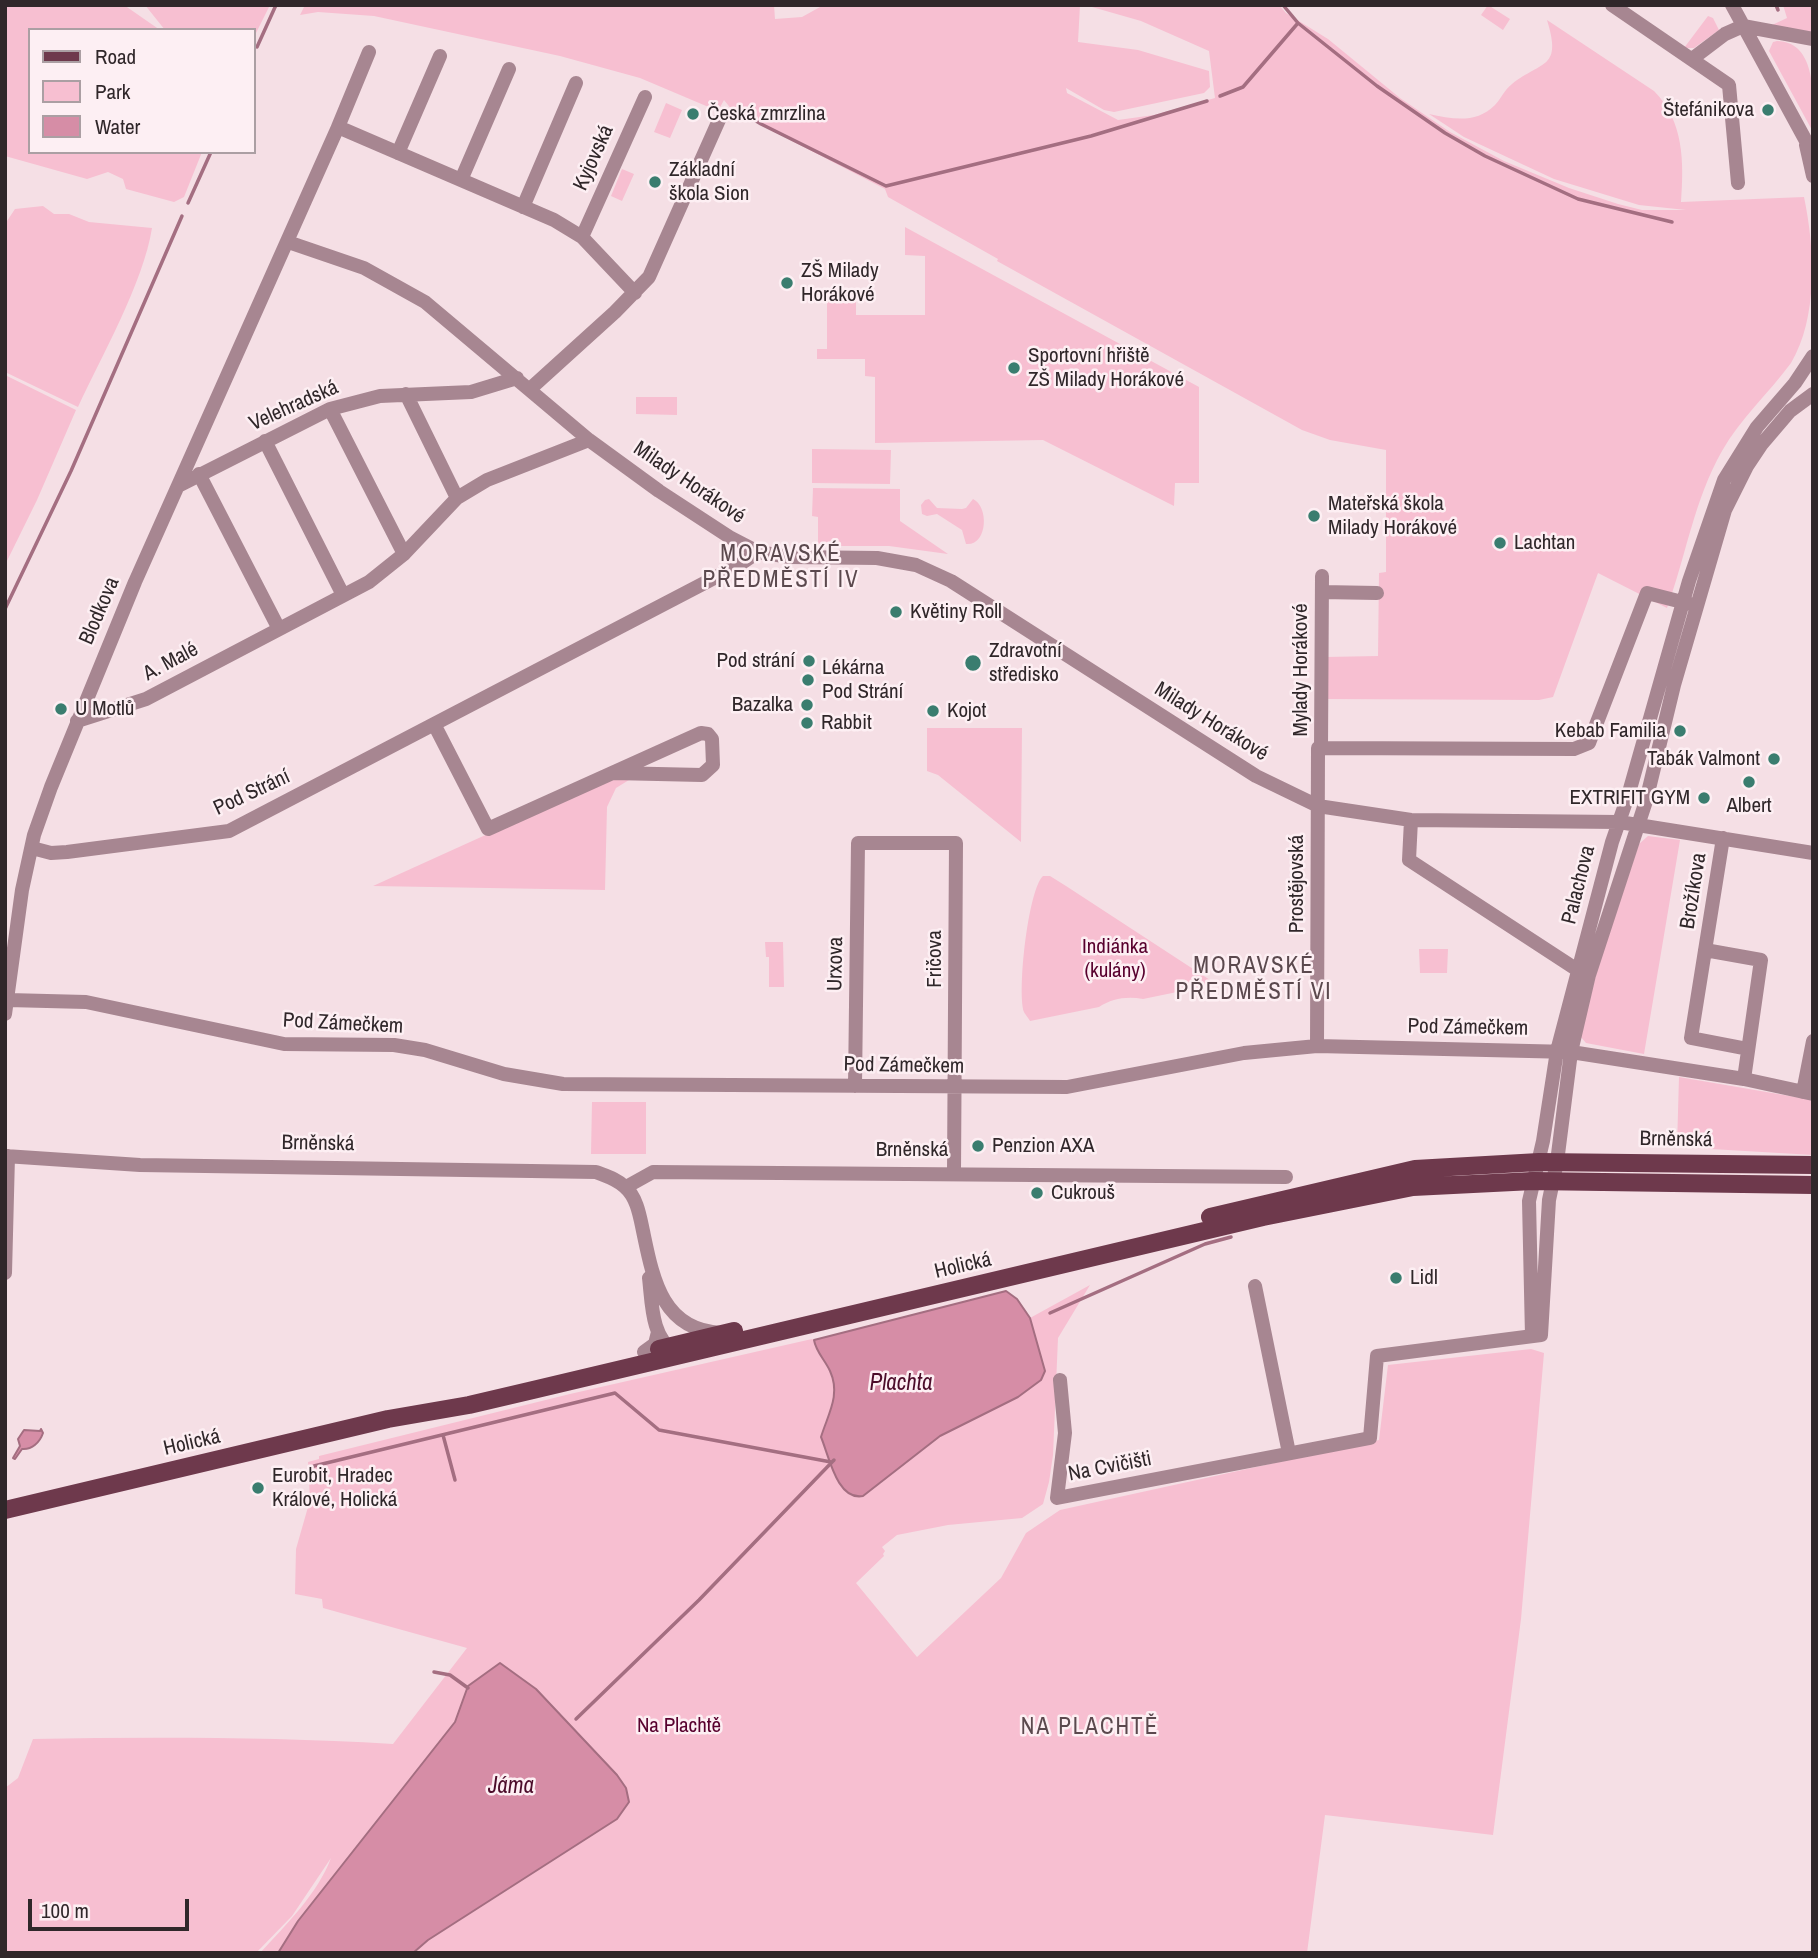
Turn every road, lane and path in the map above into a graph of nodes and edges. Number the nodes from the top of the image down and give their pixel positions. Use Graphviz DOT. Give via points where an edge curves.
graph roads {
  1 [pos="1612,5"];
  2 [pos="1731,5"];
  3 [pos="1743,26"];
  4 [pos="1813,39"];
  5 [pos="369,52"];
  6 [pos="440,55"];
  7 [pos="1692,59"];
  8 [pos="509,69"];
  9 [pos="576,83"];
  10 [pos="645,97"];
  11 [pos="719,120"];
  12 [pos="338,127"];
  13 [pos="1805,141"];
  14 [pos="398,152"];
  15 [pos="1813,153"];
  16 [pos="1813,164"];
  17 [pos="1813,176"];
  18 [pos="461,180"];
  19 [pos="1738,183"];
  20 [pos="523,206"];
  21 [pos="583,237"];
  22 [pos="288,242"];
  23 [pos="635,293"];
  24 [pos="1813,356"];
  25 [pos="517,378"];
  26 [pos="1813,385"];
  27 [pos="530,389"];
  28 [pos="406,394"];
  29 [pos="1813,394"];
  30 [pos="330,409"];
  31 [pos="1790,411"];
  32 [pos="589,440"];
  33 [pos="265,441"];
  34 [pos="199,474"];
  35 [pos="178,486"];
  36 [pos="457,498"];
  37 [pos="758,552"];
  38 [pos="404,554"];
  39 [pos="1322,576"];
  40 [pos="1322,592"];
  41 [pos="1377,593"];
  42 [pos="343,595"];
  43 [pos="1690,604"];
  44 [pos="279,629"];
  45 [pos="77,721"];
  46 [pos="433,724"];
  47 [pos="1321,748"];
  48 [pos="613,773"];
  49 [pos="1318,806"];
  50 [pos="1411,820"];
  51 [pos="1619,822"];
  52 [pos="1637,824"];
  53 [pos="1723,838"];
  54 [pos="858,843"];
  55 [pos="32,848"];
  56 [pos="1813,853"];
  57 [pos="1705,950"];
  58 [pos="1579,971"];
  59 [pos="6,1007"];
  60 [pos="1813,1041"];
  61 [pos="1317,1046"];
  62 [pos="1748,1049"];
  63 [pos="1564,1051"];
  64 [pos="1744,1079"];
  65 [pos="856,1086"];
  66 [pos="955,1087"];
  67 [pos="1808,1093"];
  68 [pos="7,1156"];
  69 [pos="1548,1162"];
  70 [pos="1813,1164"];
  71 [pos="954,1173"];
  72 [pos="1286,1177"];
  73 [pos="1533,1181"];
  74 [pos="1552,1182"];
  75 [pos="1813,1185"];
  76 [pos="626,1187"];
  77 [pos="645,1242"];
  78 [pos="5,1273"];
  79 [pos="1255,1286"];
  80 [pos="658,1330"];
  81 [pos="726,1333"];
  82 [pos="1532,1336"];
  83 [pos="668,1347"];
  84 [pos="644,1352"];
  85 [pos="690,1354"];
  86 [pos="1060,1380"];
  87 [pos="388,1419"];
  88 [pos="1289,1453"];
  89 [pos="5,1510"];
  1 -- 7 [label="street"];
  2 -- 3 [label="street"];
  3 -- 4 [label="street"];
  3 -- 7 [label="street"];
  3 -- 13 [label="street"];
  5 -- 12 [label="street"];
  6 -- 14 [label="street"];
  7 -- 19 [label="street" via="1729,85"];
  8 -- 18 [label="street"];
  9 -- 20 [label="street"];
  10 -- 21 [label="street, Kyjovská"];
  11 -- 23 [label="street" via="649,277"];
  12 -- 14 [label="street"];
  12 -- 22 [label="street"];
  13 -- 15 [label="street"];
  13 -- 16 [label="street"];
  13 -- 17 [label="street"];
  14 -- 18 [label="street"];
  18 -- 20 [label="street"];
  20 -- 21 [label="street"];
  21 -- 23 [label="street"];
  22 -- 25 [label="street, Milady Horákové" via="364,268 425,302"];
  22 -- 35 [label="street, Blodkova"];
  23 -- 27 [label="street"];
  24 -- 43 [label="street, Palachova" via="1757,427 1724,480"];
  25 -- 27 [label="street, Milady Horákové"];
  25 -- 28 [label="street, Velehradská" via="471,392"];
  26 -- 31 [label="street"];
  27 -- 32 [label="street, Milady Horákové"];
  28 -- 30 [label="street, Velehradská"];
  28 -- 36 [label="street"];
  29 -- 31 [label="street, Palachova"];
  30 -- 33 [label="street, Velehradská"];
  30 -- 38 [label="street"];
  31 -- 43 [label="street, Palachova" via="1761,445 1736,486"];
  32 -- 36 [label="street, A. Malé" via="487,480"];
  32 -- 37 [label="street, Milady Horákové" via="659,491"];
  33 -- 34 [label="street, Velehradská"];
  33 -- 42 [label="street"];
  34 -- 35 [label="street, Velehradská"];
  34 -- 44 [label="street"];
  35 -- 45 [label="street, Blodkova"];
  36 -- 38 [label="street, A. Malé"];
  37 -- 46 [label="street, Pod Strání"];
  37 -- 49 [label="street, Milady Horákové" via="877,558 916,565 951,581 1256,776"];
  38 -- 42 [label="street, A. Malé" via="369,582"];
  39 -- 40 [label="street, Mylady Horákové"];
  40 -- 41 [label="street, Mylady Horákové"];
  40 -- 47 [label="street, Mylady Horákové"];
  42 -- 44 [label="street, A. Malé"];
  43 -- 47 [label="street" via="1647,593 1589,743 1574,749"];
  43 -- 51 [label="street, Palachova"];
  43 -- 52 [label="street, Palachova"];
  44 -- 45 [label="street, A. Malé" via="146,699"];
  45 -- 55 [label="street, Blodkova"];
  46 -- 48 [label="street" via="488,829"];
  46 -- 55 [label="street, Pod Strání" via="229,831 67,852"];
  47 -- 49 [label="street"];
  48 -- 48 [label="street" via="702,775 713,765 712,739 701,733"];
  49 -- 50 [label="street, Milady Horákové"];
  49 -- 61 [label="street, Prostějovská"];
  50 -- 51 [label="street, Milady Horákové"];
  50 -- 58 [label="street" via="1409,860"];
  51 -- 52 [label="street, Milady Horákové"];
  51 -- 58 [label="street, Palachova"];
  52 -- 53 [label="street, Brožíkova"];
  52 -- 63 [label="street, Palachova"];
  53 -- 56 [label="street, Brožíkova"];
  53 -- 57 [label="street, Brožíkova"];
  54 -- 65 [label="street, Urxova"];
  54 -- 66 [label="street, Fričova" via="956,843"];
  55 -- 59 [label="street, Blodkova"];
  57 -- 62 [label="street, Brožíkova" via="1761,960"];
  57 -- 62 [label="street, Brožíkova" via="1691,1038"];
  58 -- 63 [label="street, Palachova"];
  59 -- 65 [label="street, Pod Zámečkem" via="86,1002 284,1044 394,1045 425,1050 504,1074 563,1084"];
  60 -- 67 [label="street, Pod Zámečkem"];
  61 -- 63 [label="street, Pod Zámečkem"];
  61 -- 66 [label="street, Pod Zámečkem" via="1244,1053 1068,1087"];
  62 -- 64 [label="street, Brožíkova"];
  63 -- 64 [label="street, Pod Zámečkem"];
  63 -- 69 [label="street, Palachova"];
  64 -- 67 [label="street, Pod Zámečkem"];
  65 -- 66 [label="street, Pod Zámečkem"];
  66 -- 71 [label="street, Fričova"];
  68 -- 76 [label="street, Brněnská" via="139,1165 596,1172"];
  68 -- 78 [label="street"];
  69 -- 70 [label="main road, Brněnská"];
  69 -- 73 [label="street, Palachova"];
  69 -- 74 [label="street, Palachova"];
  69 -- 81 [label="main road, Holická" via="1415,1169"];
  71 -- 72 [label="street, Brněnská"];
  71 -- 76 [label="street, Brněnská" via="653,1172"];
  73 -- 74 [label="main road, Holická"];
  73 -- 82 [label="street" via="1529,1200"];
  73 -- 85 [label="main road, Holická" via="1413,1187 1308,1206"];
  74 -- 75 [label="main road, Brněnská"];
  74 -- 82 [label="street" via="1541,1335"];
  76 -- 77 [label="street" via="639,1211"];
  77 -- 80 [label="street"];
  77 -- 81 [label="street" via="666,1306 697,1329"];
  79 -- 88 [label="street"];
  80 -- 83 [label="street"];
  80 -- 84 [label="street" via="655,1344"];
  81 -- 83 [label="main road, Holická"];
  82 -- 88 [label="street, Na Cvičišti" via="1377,1356 1370,1438"];
  83 -- 84 [label="main road, Holická"];
  83 -- 85 [label="street"];
  84 -- 87 [label="main road, Holická"];
  85 -- 87 [label="main road, Holická"];
  86 -- 88 [label="street, Na Cvičišti" via="1065,1433 1057,1499"];
  87 -- 89 [label="main road, Holická"];
}
